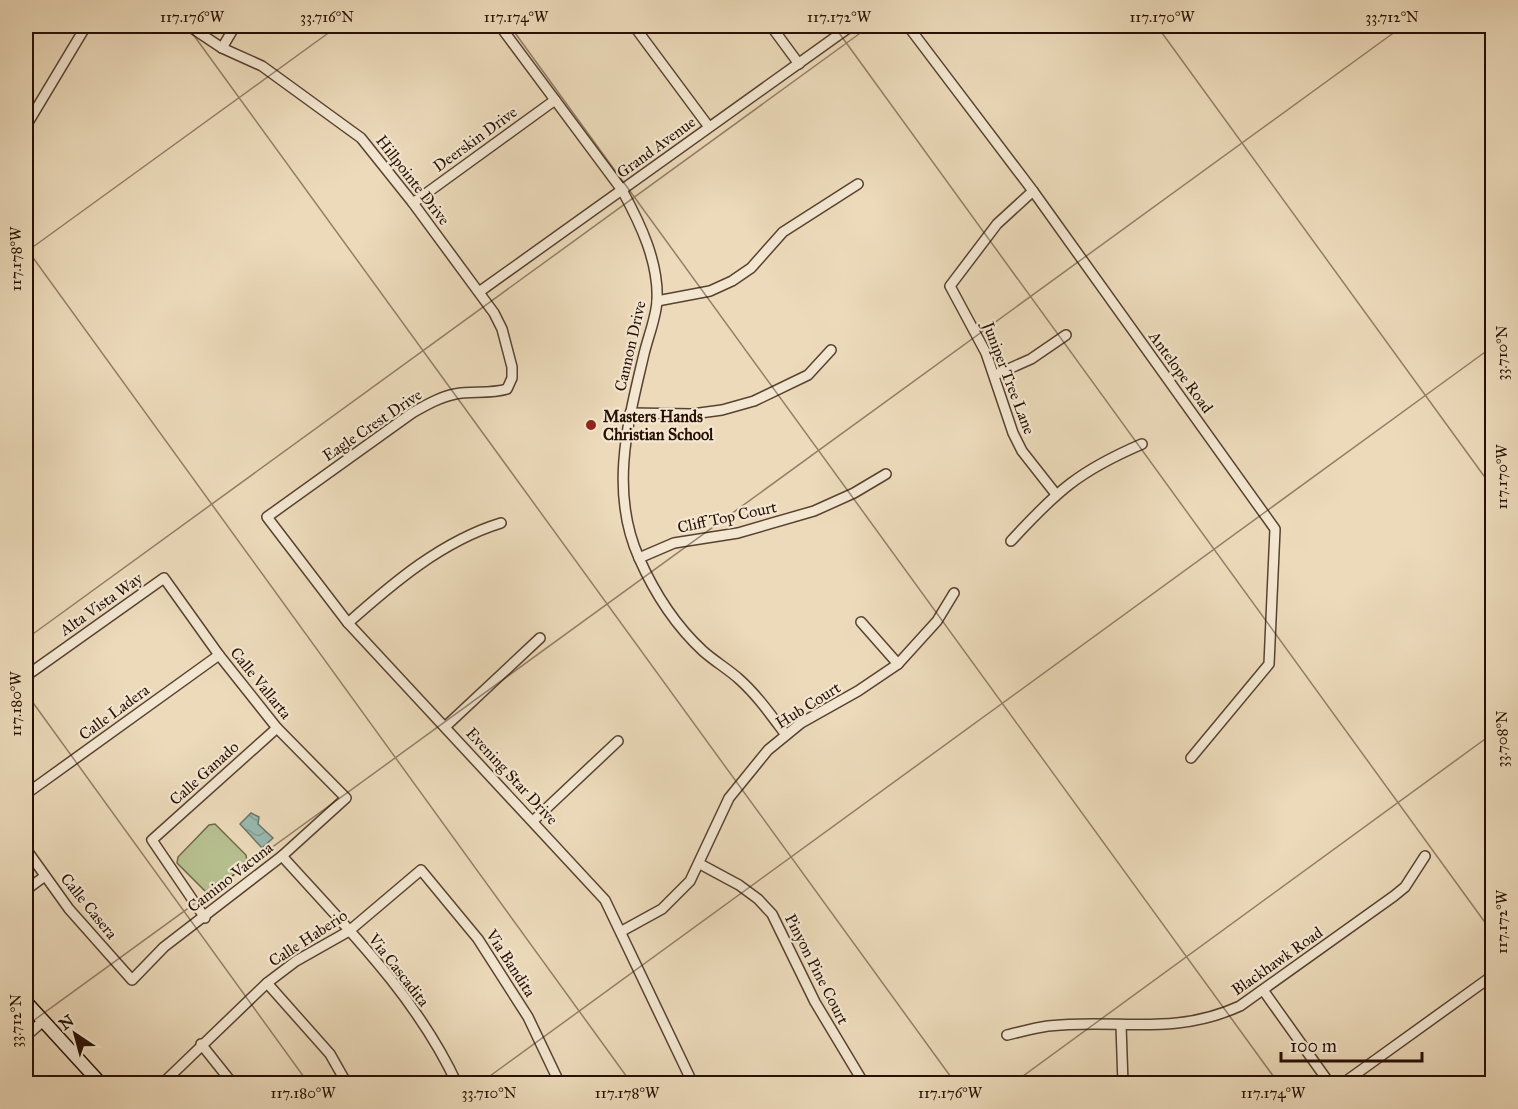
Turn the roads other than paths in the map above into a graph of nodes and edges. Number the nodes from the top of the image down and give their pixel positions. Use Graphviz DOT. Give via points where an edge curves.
graph roads {
  1 [pos="86,26"];
  2 [pos="189,26"];
  3 [pos="235,26"];
  4 [pos="500,26"];
  5 [pos="634,26"];
  6 [pos="771,26"];
  7 [pos="850,26"];
  8 [pos="908,26"];
  9 [pos="222,48"];
  10 [pos="799,64"];
  11 [pos="555,100"];
  12 [pos="26,126"];
  13 [pos="709,127"];
  14 [pos="858,184"];
  15 [pos="622,190"];
  16 [pos="1033,191"];
  17 [pos="413,203"];
  18 [pos="479,292"];
  19 [pos="657,301"];
  20 [pos="1066,335"];
  21 [pos="831,350"];
  22 [pos="995,375"];
  23 [pos="507,389"];
  24 [pos="630,413"];
  25 [pos="1142,444"];
  26 [pos="886,474"];
  27 [pos="1055,493"];
  28 [pos="267,517"];
  29 [pos="501,523"];
  30 [pos="1011,541"];
  31 [pos="639,558"];
  32 [pos="164,578"];
  33 [pos="954,593"];
  34 [pos="861,622"];
  35 [pos="348,623"];
  36 [pos="540,638"];
  37 [pos="219,655"];
  38 [pos="898,664"];
  39 [pos="26,676"];
  40 [pos="445,727"];
  41 [pos="277,728"];
  42 [pos="786,735"];
  43 [pos="618,741"];
  44 [pos="1191,758"];
  45 [pos="26,794"];
  46 [pos="346,798"];
  47 [pos="533,821"];
  48 [pos="26,849"];
  49 [pos="282,856"];
  50 [pos="1425,856"];
  51 [pos="700,864"];
  52 [pos="421,870"];
  53 [pos="45,876"];
  54 [pos="26,890"];
  55 [pos="205,918"];
  56 [pos="350,931"];
  57 [pos="622,931"];
  58 [pos="1492,976"];
  59 [pos="132,980"];
  60 [pos="267,983"];
  61 [pos="1263,990"];
  62 [pos="26,1002"];
  63 [pos="42,1023"];
  64 [pos="1121,1025"];
  65 [pos="1007,1035"];
  66 [pos="26,1036"];
  67 [pos="201,1044"];
  68 [pos="863,1082"];
  69 [pos="101,1083"];
  70 [pos="162,1083"];
  71 [pos="233,1083"];
  72 [pos="347,1083"];
  73 [pos="457,1083"];
  74 [pos="560,1083"];
  75 [pos="693,1083"];
  76 [pos="1123,1083"];
  77 [pos="1330,1083"];
  78 [pos="1342,1083"];
  1 -- 12 [label="street"];
  2 -- 9 [label="street, Hillpointe Drive"];
  3 -- 9 [label="street"];
  4 -- 11 [label="street, Cannon Drive"];
  5 -- 13 [label="street"];
  6 -- 10 [label="street"];
  7 -- 10 [label="street, Grand Avenue"];
  8 -- 16 [label="street, Antelope Road"];
  9 -- 17 [label="street, Hillpointe Drive" via="262,66 361,138"];
  10 -- 13 [label="street, Grand Avenue"];
  11 -- 15 [label="street, Cannon Drive"];
  11 -- 17 [label="street, Deerskin Drive"];
  13 -- 15 [label="street, Grand Avenue"];
  14 -- 19 [label="street" via="783,232 751,268 732,281 699,294"];
  15 -- 18 [label="street, Grand Avenue"];
  15 -- 19 [label="street, Cannon Drive" via="649,248"];
  16 -- 22 [label="street, Juniper Tree Lane" via="997,224 950,286"];
  16 -- 44 [label="street, Antelope Road" via="1275,529 1269,664"];
  17 -- 18 [label="street, Hillpointe Drive"];
  18 -- 23 [label="street, Hillpointe Drive" via="502,329 512,367"];
  19 -- 24 [label="street, Cannon Drive"];
  20 -- 22 [label="street" via="1031,359"];
  21 -- 24 [label="street" via="808,375 754,401 692,414"];
  22 -- 27 [label="street, Juniper Tree Lane" via="1022,451"];
  23 -- 28 [label="street, Eagle Crest Drive" via="456,394 411,412"];
  24 -- 31 [label="street, Cannon Drive" via="623,461 623,502"];
  25 -- 27 [label="street" via="1099,462"];
  26 -- 31 [label="street, Cliff Top Court" via="814,511 738,533 674,543"];
  27 -- 30 [label="street"];
  28 -- 35 [label="street, Evening Star Drive"];
  29 -- 35 [label="street" via="449,544 380,594"];
  31 -- 42 [label="street, Cannon Drive" via="678,624 703,651 740,680"];
  32 -- 37 [label="street, Calle Vallarta"];
  32 -- 39 [label="street, Alta Vista Way"];
  33 -- 38 [label="street, Hub Court" via="937,621"];
  34 -- 38 [label="street"];
  35 -- 40 [label="street, Evening Star Drive"];
  36 -- 40 [label="street"];
  37 -- 41 [label="street, Calle Vallarta"];
  37 -- 45 [label="street, Calle Ladera"];
  38 -- 42 [label="street, Hub Court"];
  40 -- 47 [label="street, Evening Star Drive"];
  41 -- 46 [label="street, Calle Vallarta"];
  41 -- 55 [label="street, Calle Ganado" via="152,840"];
  42 -- 51 [label="street, Hub Court" via="750,769 729,798"];
  43 -- 47 [label="street"];
  46 -- 49 [label="street, Camino Vacuna"];
  47 -- 57 [label="street, Evening Star Drive" via="594,886"];
  48 -- 53 [label="street, Calle Casera"];
  49 -- 55 [label="street, Camino Vacuna"];
  49 -- 56 [label="street, Via Cascadita"];
  50 -- 61 [label="street, Blackhawk Road" via="1394,896"];
  51 -- 57 [label="street, Hub Court" via="676,897"];
  51 -- 68 [label="street, Pinyon Pine Court" via="739,885 772,914 815,1002"];
  52 -- 56 [label="street, Calle Haberio"];
  52 -- 74 [label="street, Via Bandita" via="478,939 528,1017"];
  53 -- 54 [label="street"];
  53 -- 59 [label="street, Calle Casera" via="88,933"];
  55 -- 59 [label="street, Camino Vacuna" via="164,947"];
  56 -- 60 [label="street, Calle Haberio" via="296,961"];
  56 -- 73 [label="street, Via Cascadita" via="418,1016"];
  57 -- 75 [label="street, Evening Star Drive"];
  58 -- 78 [label="street"];
  60 -- 67 [label="street, Calle Haberio"];
  60 -- 72 [label="street" via="330,1054"];
  61 -- 64 [label="street, Blackhawk Road" via="1240,1006 1205,1020"];
  61 -- 77 [label="street"];
  62 -- 63 [label="street"];
  63 -- 66 [label="street"];
  63 -- 69 [label="street"];
  64 -- 65 [label="street, Blackhawk Road" via="1048,1026"];
  64 -- 76 [label="street"];
  67 -- 70 [label="street, Calle Haberio"];
  67 -- 71 [label="street"];
}
